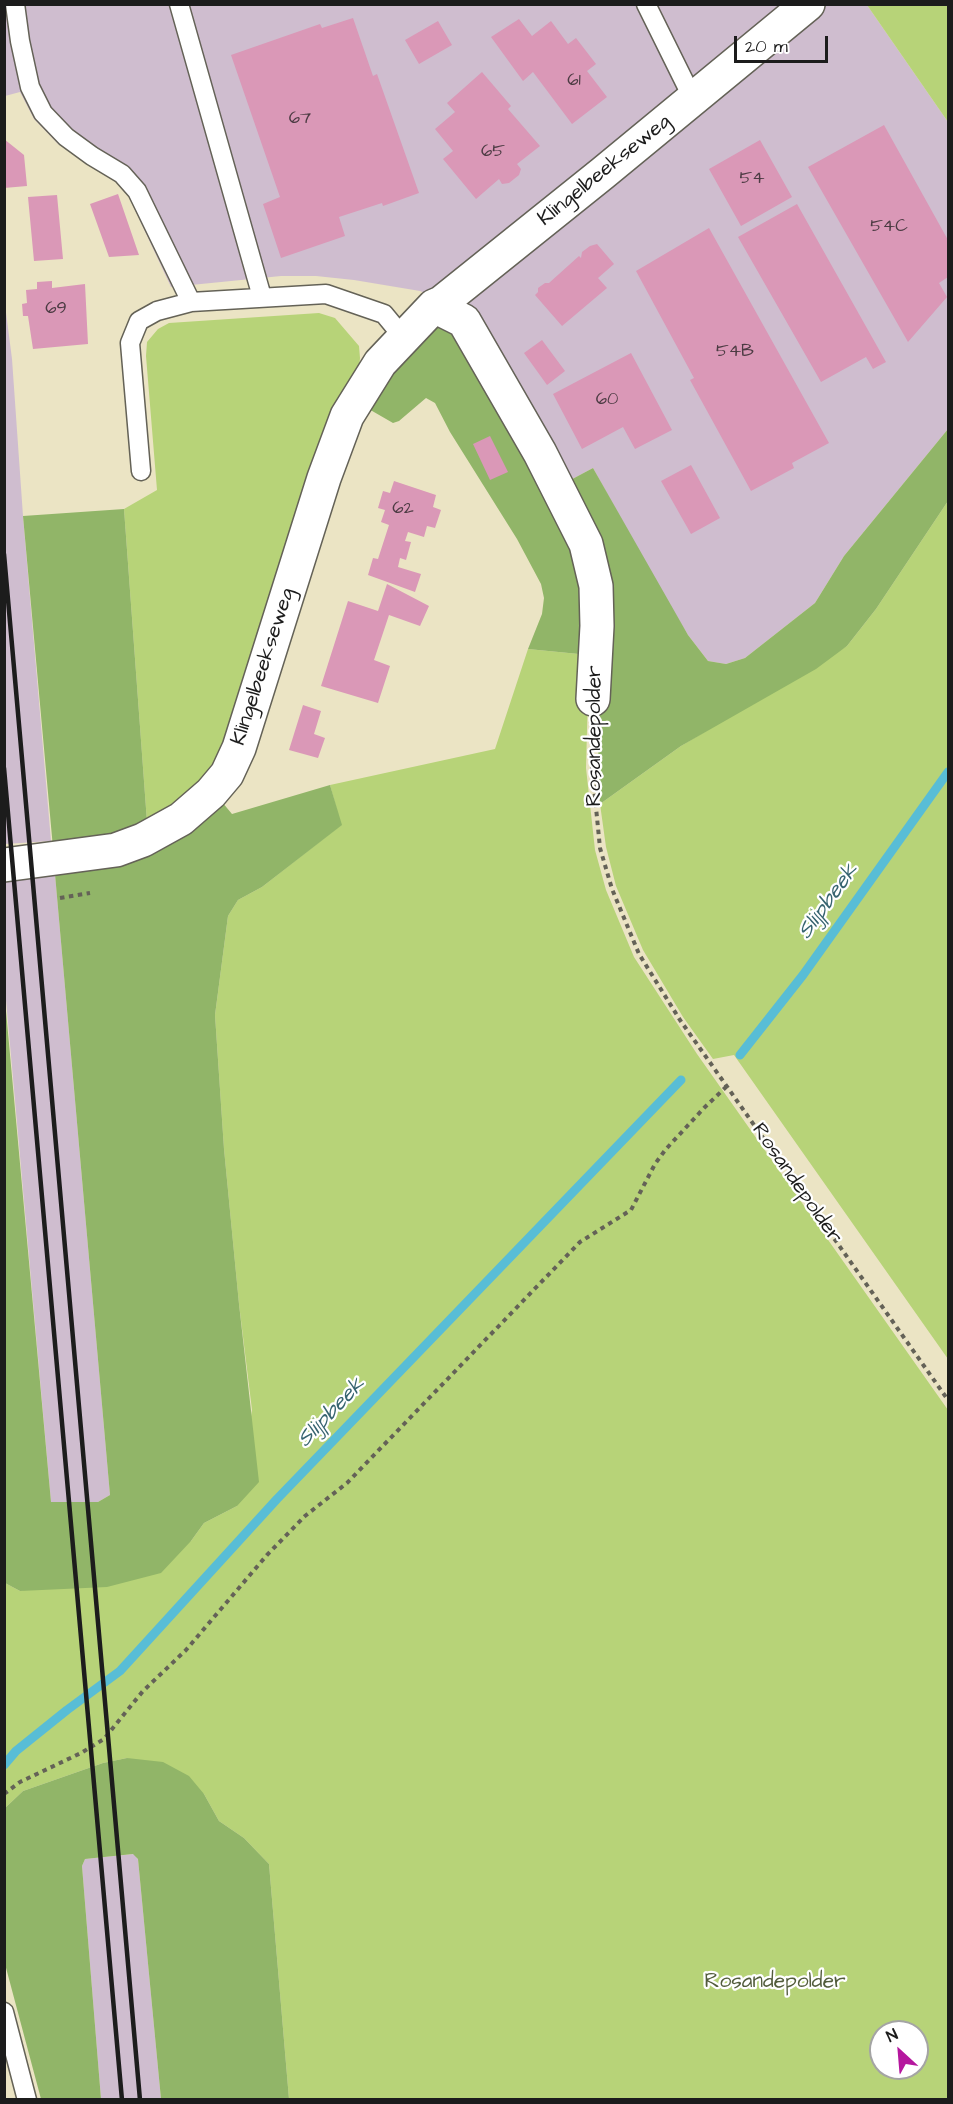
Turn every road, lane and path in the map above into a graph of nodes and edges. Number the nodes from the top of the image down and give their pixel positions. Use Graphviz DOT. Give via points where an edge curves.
graph roads {
  1 [pos="15,4"];
  2 [pos="179,4"];
  3 [pos="646,4"];
  4 [pos="808,4"];
  5 [pos="693,99"];
  6 [pos="262,297"];
  7 [pos="191,302"];
  8 [pos="434,306"];
  9 [pos="403,337"];
  10 [pos="141,471"];
  11 [pos="593,699"];
  12 [pos="4,865"];
  13 [pos="90,893"];
  14 [pos="60,898"];
  15 [pos="726,1087"];
  16 [pos="948,1400"];
  17 [pos="4,1794"];
  18 [pos="4,2012"];
  19 [pos="27,2100"];
  1 -- 7 [label="lane" via="30,87 43,113 66,137 122,174 137,191"];
  2 -- 6 [label="lane"];
  3 -- 5 [label="lane"];
  4 -- 5 [label="street, Klingelbeekseweg"];
  5 -- 8 [label="street, Klingelbeekseweg"];
  6 -- 7 [label="lane"];
  6 -- 9 [label="lane" via="326,294 384,314"];
  7 -- 10 [label="lane" via="139,321 130,343"];
  8 -- 9 [label="street, Klingelbeekseweg"];
  8 -- 11 [label="street, Rosandepolder" via="464,321 540,453 586,544 596,586"];
  9 -- 12 [label="street, Klingelbeekseweg" via="347,416 239,748 227,774 181,819 143,840 116,850"];
  11 -- 15 [label="path, Rosandepolder" via="591,758 595,806 600,848 612,889 639,954"];
  13 -- 14 [label="path"];
  15 -- 16 [label="path, Rosandepolder"];
  15 -- 17 [label="path" via="666,1149 630,1210 580,1242 347,1483 305,1516 186,1650 143,1690 104,1739"];
  18 -- 19 [label="lane"];
}
